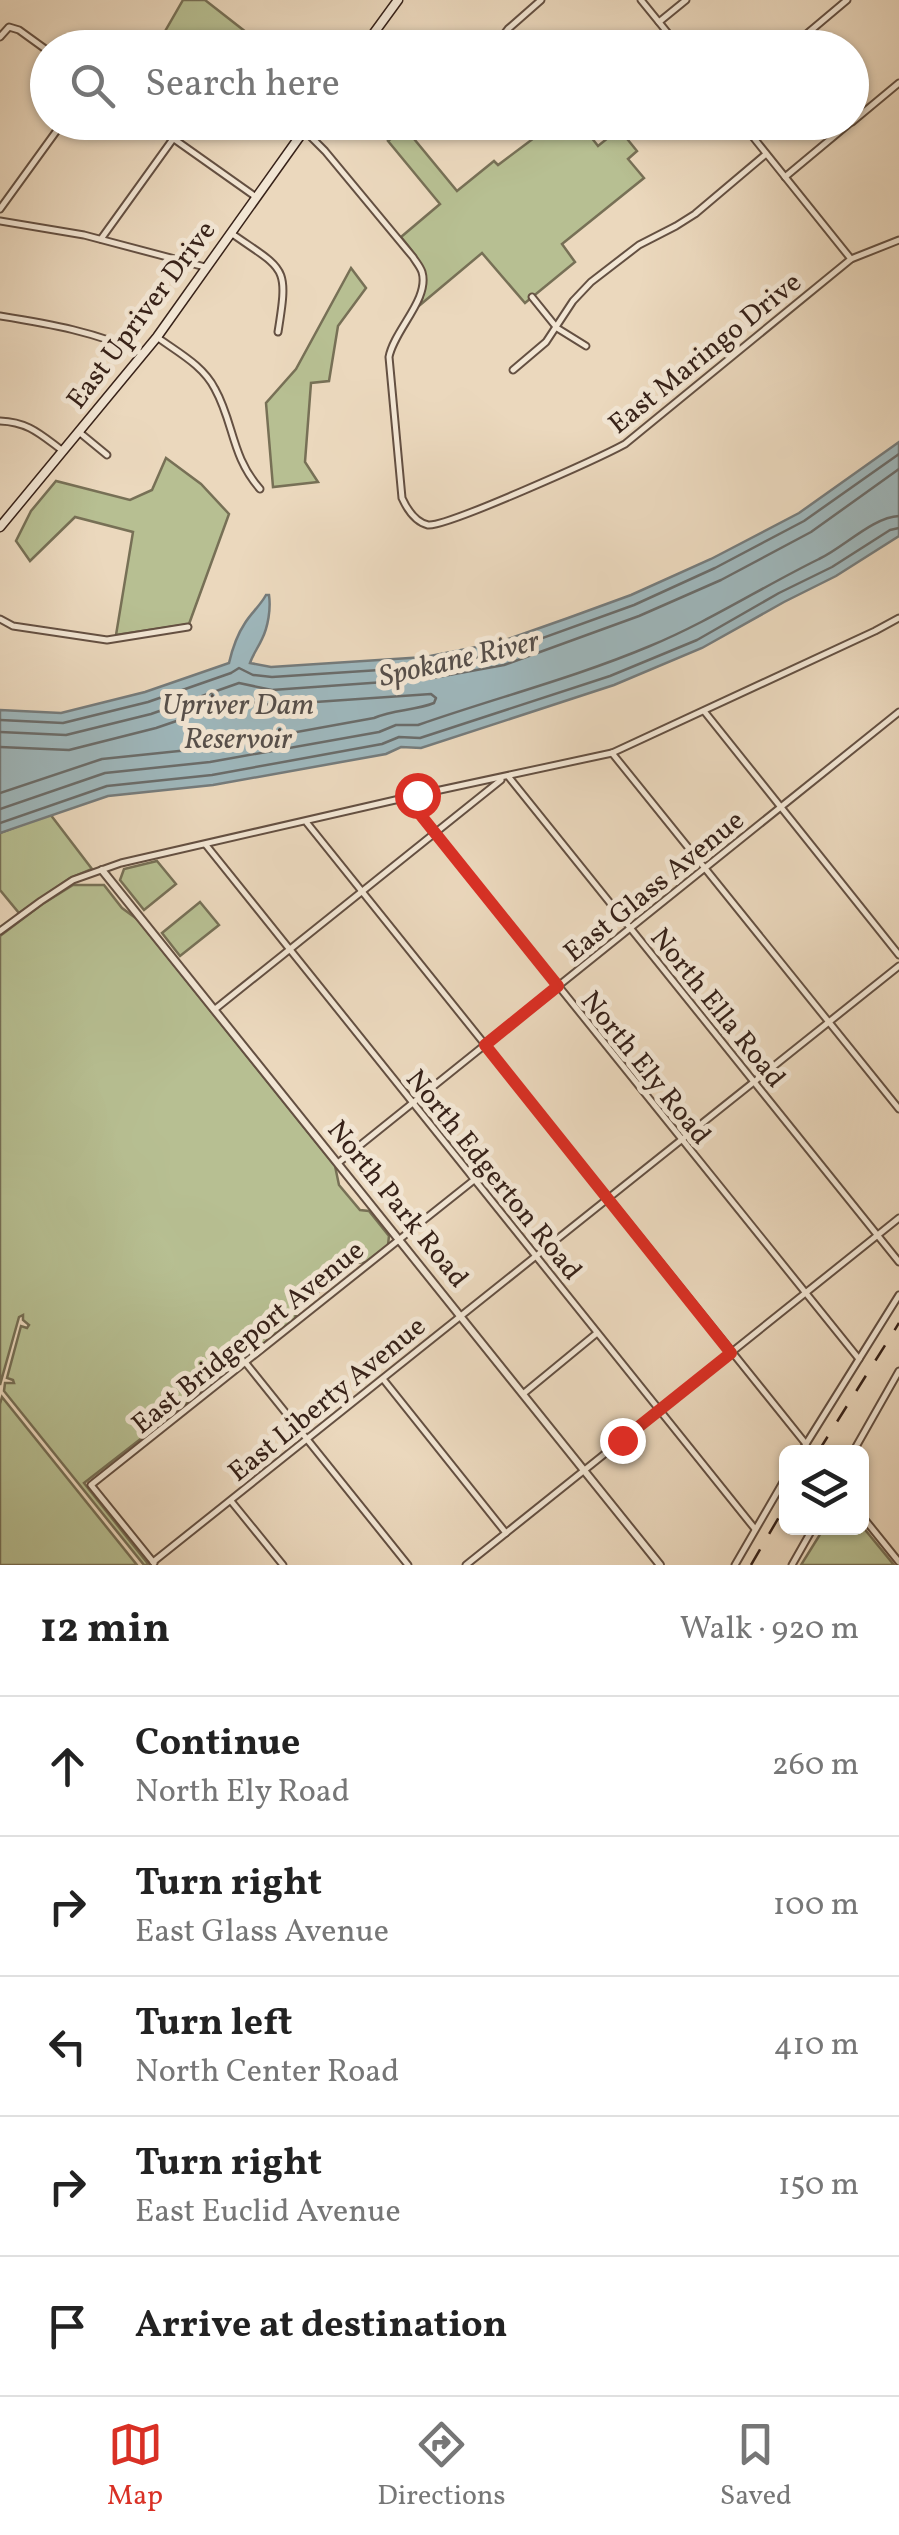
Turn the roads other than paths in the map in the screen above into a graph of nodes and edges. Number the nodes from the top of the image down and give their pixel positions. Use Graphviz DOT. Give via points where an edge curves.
graph roads {
  1 [pos="398,0"];
  2 [pos="541,0"];
  3 [pos="641,0"];
  4 [pos="686,0"];
  5 [pos="847,0"];
  6 [pos="659,22"];
  7 [pos="376,30"];
  8 [pos="507,30"];
  9 [pos="665,30"];
  10 [pos="811,30"];
  11 [pos="0,37"];
  12 [pos="30,38"];
  13 [pos="899,83"];
  14 [pos="890,90"];
  15 [pos="899,100"];
  16 [pos="869,107"];
  17 [pos="50,140"];
  18 [pos="172,140"];
  19 [pos="174,140"];
  20 [pos="297,140"];
  21 [pos="318,140"];
  22 [pos="755,140"];
  23 [pos="829,140"];
  24 [pos="766,154"];
  25 [pos="785,177"];
  26 [pos="256,197"];
  27 [pos="0,209"];
  28 [pos="0,220"];
  29 [pos="231,232"];
  30 [pos="101,240"];
  31 [pos="899,240"];
  32 [pos="851,259"];
  33 [pos="206,268"];
  34 [pos="532,297"];
  35 [pos="0,316"];
  36 [pos="557,328"];
  37 [pos="278,332"];
  38 [pos="156,336"];
  39 [pos="586,346"];
  40 [pos="143,354"];
  41 [pos="513,370"];
  42 [pos="0,421"];
  43 [pos="79,432"];
  44 [pos="63,451"];
  45 [pos="107,456"];
  46 [pos="260,489"];
  47 [pos="2,522"];
  48 [pos="899,618"];
  49 [pos="0,619"];
  50 [pos="188,627"];
  51 [pos="704,711"];
  52 [pos="899,712"];
  53 [pos="612,753"];
  54 [pos="506,777"];
  55 [pos="407,798"];
  56 [pos="780,808"];
  57 [pos="306,822"];
  58 [pos="434,834"];
  59 [pos="205,844"];
  60 [pos="704,868"];
  61 [pos="102,870"];
  62 [pos="362,892"];
  63 [pos="630,928"];
  64 [pos="0,931"];
  65 [pos="289,950"];
  66 [pos="899,955"];
  67 [pos="899,966"];
  68 [pos="558,986"];
  69 [pos="214,1010"];
  70 [pos="829,1022"];
  71 [pos="485,1045"];
  72 [pos="753,1082"];
  73 [pos="412,1103"];
  74 [pos="899,1109"];
  75 [pos="681,1140"];
  76 [pos="338,1163"];
  77 [pos="474,1180"];
  78 [pos="608,1199"];
  79 [pos="899,1218"];
  80 [pos="877,1236"];
  81 [pos="399,1240"];
  82 [pos="536,1257"];
  83 [pos="899,1262"];
  84 [pos="804,1294"];
  85 [pos="899,1296"];
  86 [pos="461,1316"];
  87 [pos="597,1334"];
  88 [pos="731,1353"];
  89 [pos="859,1359"];
  90 [pos="246,1362"];
  91 [pos="899,1370"];
  92 [pos="383,1379"];
  93 [pos="523,1394"];
  94 [pos="659,1410"];
  95 [pos="307,1440"];
  96 [pos="806,1444"];
  97 [pos="857,1445"];
  98 [pos="584,1470"];
  99 [pos="779,1488"];
  100 [pos="231,1500"];
  101 [pos="869,1525"];
  102 [pos="754,1529"];
  103 [pos="506,1533"];
  104 [pos="809,1535"];
  105 [pos="899,1562"];
  106 [pos="154,1564"];
  107 [pos="283,1565"];
  108 [pos="408,1565"];
  109 [pos="466,1565"];
  110 [pos="660,1565"];
  111 [pos="734,1565"];
  112 [pos="792,1565"];
  1 -- 7 [label="main road"];
  2 -- 8 [label="street"];
  3 -- 6 [label="street"];
  4 -- 6 [label="street"];
  5 -- 10 [label="street"];
  6 -- 9 [label="street"];
  11 -- 12 [label="street" via="9,27"];
  13 -- 14 [label="street"];
  14 -- 15 [label="street"];
  14 -- 16 [label="street"];
  17 -- 27 [label="street"];
  18 -- 30 [label="street"];
  19 -- 26 [label="street"];
  20 -- 26 [label="main road, East Upriver Drive"];
  21 -- 32 [label="street, East Maringo Drive" via="422,272 422,289 389,357 402,498 429,525 625,444"];
  22 -- 24 [label="street"];
  23 -- 25 [label="street"];
  24 -- 25 [label="street"];
  24 -- 36 [label="street" via="695,214 591,282"];
  25 -- 32 [label="street"];
  26 -- 29 [label="main road, East Upriver Drive"];
  28 -- 30 [label="street"];
  29 -- 33 [label="main road, East Upriver Drive"];
  29 -- 37 [label="street" via="283,276"];
  30 -- 33 [label="street"];
  31 -- 32 [label="street, East Maringo Drive"];
  33 -- 38 [label="main road, East Upriver Drive"];
  34 -- 36 [label="street"];
  35 -- 40 [label="street" via="84,331"];
  36 -- 39 [label="street"];
  36 -- 41 [label="street"];
  38 -- 40 [label="main road, East Upriver Drive"];
  38 -- 46 [label="street" via="208,377 248,476"];
  40 -- 43 [label="main road, East Upriver Drive"];
  42 -- 44 [label="street" via="30,427"];
  43 -- 44 [label="main road, East Upriver Drive"];
  43 -- 45 [label="street"];
  44 -- 47 [label="main road, East Upriver Drive"];
  48 -- 51 [label="street"];
  49 -- 50 [label="street" via="106,640"];
  51 -- 53 [label="street"];
  51 -- 56 [label="street"];
  52 -- 56 [label="street, East Glass Avenue"];
  53 -- 54 [label="street"];
  53 -- 60 [label="street"];
  54 -- 55 [label="street"];
  54 -- 58 [label="street"];
  54 -- 63 [label="street, North Ella Road"];
  55 -- 57 [label="street"];
  55 -- 58 [label="street, North Ely Road"];
  56 -- 60 [label="street, East Glass Avenue"];
  56 -- 66 [label="street"];
  57 -- 59 [label="street"];
  57 -- 62 [label="street"];
  58 -- 62 [label="street"];
  58 -- 68 [label="street, North Ely Road"];
  59 -- 61 [label="street"];
  59 -- 65 [label="street, North Edgerton Road"];
  60 -- 63 [label="street, East Glass Avenue"];
  60 -- 70 [label="street"];
  61 -- 64 [label="street" via="74,880"];
  61 -- 69 [label="street, North Park Road"];
  62 -- 65 [label="street"];
  62 -- 71 [label="street"];
  63 -- 68 [label="street, East Glass Avenue"];
  63 -- 72 [label="street, North Ella Road"];
  65 -- 69 [label="street"];
  65 -- 73 [label="street, North Edgerton Road"];
  67 -- 70 [label="street, East Liberty Avenue"];
  68 -- 71 [label="street, East Glass Avenue"];
  68 -- 75 [label="street, North Ely Road"];
  69 -- 76 [label="street, North Park Road"];
  70 -- 72 [label="street, East Liberty Avenue"];
  70 -- 74 [label="street"];
  71 -- 73 [label="street, East Glass Avenue"];
  71 -- 78 [label="street"];
  72 -- 75 [label="street, East Liberty Avenue"];
  72 -- 80 [label="street, North Ella Road"];
  73 -- 76 [label="street, East Glass Avenue"];
  73 -- 77 [label="street, North Edgerton Road"];
  75 -- 78 [label="street, East Liberty Avenue"];
  75 -- 84 [label="street, North Ely Road"];
  76 -- 81 [label="street, North Park Road"];
  77 -- 81 [label="street, East Bridgeport Avenue"];
  77 -- 82 [label="street, North Edgerton Road"];
  78 -- 82 [label="street, East Liberty Avenue"];
  78 -- 88 [label="street"];
  79 -- 80 [label="street"];
  80 -- 83 [label="street, North Ella Road"];
  80 -- 84 [label="street"];
  81 -- 86 [label="street, North Park Road"];
  81 -- 90 [label="street, East Bridgeport Avenue"];
  82 -- 86 [label="street, East Liberty Avenue"];
  82 -- 87 [label="street, North Edgerton Road"];
  84 -- 88 [label="street"];
  84 -- 89 [label="street, North Ely Road"];
  85 -- 89 [label="street"];
  86 -- 92 [label="street, East Liberty Avenue"];
  86 -- 93 [label="street, North Park Road"];
  87 -- 93 [label="street"];
  87 -- 94 [label="street, North Edgerton Road"];
  88 -- 94 [label="street"];
  88 -- 96 [label="street"];
  89 -- 96 [label="street"];
  90 -- 95 [label="street"];
  90 -- 106 [label="street, East Bridgeport Avenue" via="92,1485"];
  91 -- 97 [label="street"];
  92 -- 95 [label="street, East Liberty Avenue"];
  92 -- 103 [label="street"];
  93 -- 98 [label="street, North Park Road"];
  94 -- 98 [label="street"];
  94 -- 102 [label="street, North Edgerton Road"];
  95 -- 100 [label="street, East Liberty Avenue"];
  95 -- 108 [label="street"];
  98 -- 103 [label="street"];
  98 -- 110 [label="street, North Park Road"];
  99 -- 102 [label="street"];
  100 -- 106 [label="street, East Liberty Avenue"];
  100 -- 107 [label="street"];
  101 -- 105 [label="street"];
  102 -- 111 [label="street"];
  103 -- 109 [label="street"];
  104 -- 112 [label="street"];
}
